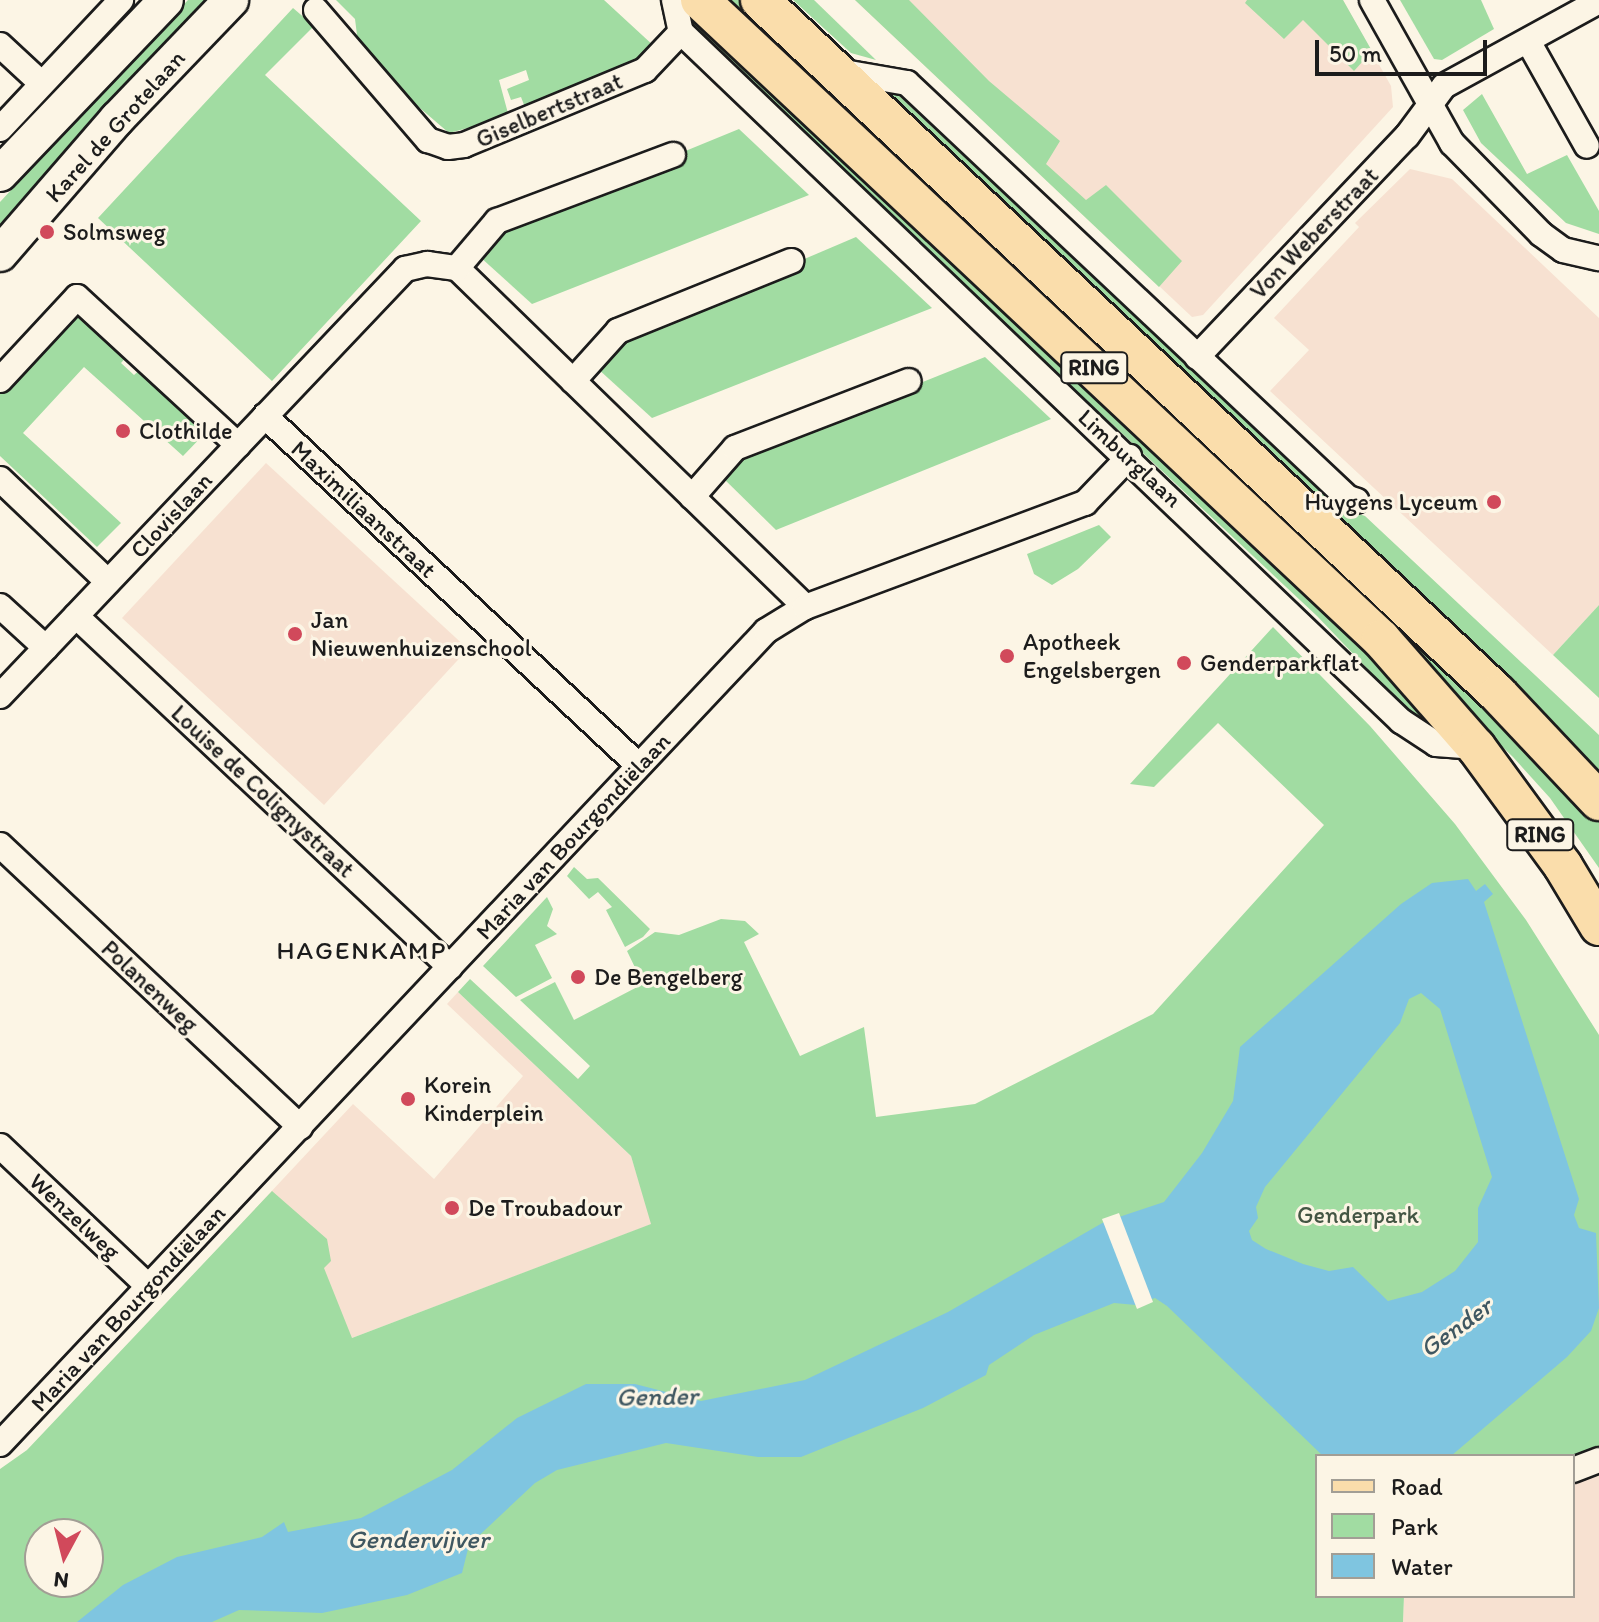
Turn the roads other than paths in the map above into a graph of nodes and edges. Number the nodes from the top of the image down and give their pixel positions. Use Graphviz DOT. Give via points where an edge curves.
graph roads {
  1 [pos="121,0"];
  2 [pos="166,0"];
  3 [pos="231,0"];
  4 [pos="674,0"];
  5 [pos="760,0"];
  6 [pos="1372,0"];
  7 [pos="1599,1"];
  8 [pos="316,10"];
  9 [pos="690,16"];
  10 [pos="1528,41"];
  11 [pos="0,45"];
  12 [pos="834,70"];
  13 [pos="42,84"];
  14 [pos="1429,108"];
  15 [pos="0,129"];
  16 [pos="1587,146"];
  17 [pos="673,155"];
  18 [pos="0,174"];
  19 [pos="0,254"];
  20 [pos="1599,258"];
  21 [pos="791,261"];
  22 [pos="457,268"];
  23 [pos="1197,357"];
  24 [pos="0,380"];
  25 [pos="573,381"];
  26 [pos="909,381"];
  27 [pos="265,416"];
  28 [pos="238,445"];
  29 [pos="1129,457"];
  30 [pos="0,479"];
  31 [pos="692,497"];
  32 [pos="1357,501"];
  33 [pos="108,582"];
  34 [pos="0,606"];
  35 [pos="805,607"];
  36 [pos="76,616"];
  37 [pos="46,648"];
  38 [pos="0,696"];
  39 [pos="1476,747"];
  40 [pos="639,766"];
  41 [pos="1599,801"];
  42 [pos="0,845"];
  43 [pos="1599,926"];
  44 [pos="450,967"];
  45 [pos="300,1127"];
  46 [pos="0,1146"];
  47 [pos="149,1287"];
  48 [pos="1,1442"];
  49 [pos="1599,1460"];
  50 [pos="1575,1469"];
  1 -- 13 [label="street"];
  2 -- 18 [label="main road, Karel de Grotelaan"];
  3 -- 19 [label="main road, Karel de Grotelaan" via="117,119"];
  4 -- 9 [label="street"];
  5 -- 12 [label="main road, RING"];
  6 -- 14 [label="street"];
  7 -- 10 [label="street, Von Weberstraat"];
  8 -- 9 [label="street, Giselbertstraat" via="428,140 448,147 645,70"];
  9 -- 29 [label="street, Limburglaan"];
  9 -- 39 [label="main road, Limburglaan / RING" via="1381,639"];
  10 -- 14 [label="street, Von Weberstraat" via="1444,86"];
  10 -- 16 [label="street"];
  11 -- 13 [label="street"];
  12 -- 23 [label="street" via="907,83"];
  12 -- 41 [label="main road, RING" via="1498,694"];
  13 -- 15 [label="street"];
  14 -- 20 [label="street" via="1452,143 1541,234 1563,250"];
  14 -- 23 [label="street, Von Weberstraat"];
  17 -- 22 [label="street" via="497,221"];
  21 -- 25 [label="street" via="618,331"];
  22 -- 25 [label="street"];
  22 -- 27 [label="street, Clovislaan" via="427,264 405,269"];
  23 -- 32 [label="street"];
  24 -- 28 [label="street" via="77,297"];
  25 -- 31 [label="street"];
  26 -- 31 [label="street" via="735,448"];
  27 -- 28 [label="street, Clovislaan"];
  27 -- 40 [label="street, Maximiliaanstraat"];
  28 -- 33 [label="street, Clovislaan"];
  29 -- 35 [label="street, Maria van Bourgondiëlaan" via="1085,503"];
  29 -- 39 [label="street, Limburglaan" via="1401,721 1436,744"];
  30 -- 33 [label="street"];
  31 -- 35 [label="street"];
  33 -- 36 [label="street, Clovislaan"];
  34 -- 37 [label="street"];
  35 -- 40 [label="street, Maria van Bourgondiëlaan" via="766,631"];
  36 -- 37 [label="street, Clovislaan"];
  36 -- 44 [label="street, Louise de Colignystraat"];
  37 -- 38 [label="street, Clovislaan"];
  39 -- 43 [label="main road, Limburglaan / RING" via="1563,866"];
  40 -- 44 [label="street, Maria van Bourgondiëlaan"];
  42 -- 45 [label="street, Polanenweg"];
  44 -- 45 [label="street, Maria van Bourgondiëlaan"];
  45 -- 47 [label="street, Maria van Bourgondiëlaan"];
  46 -- 47 [label="street, Wenzelweg"];
  47 -- 48 [label="street, Maria van Bourgondiëlaan"];
  49 -- 50 [label="street"];
}
